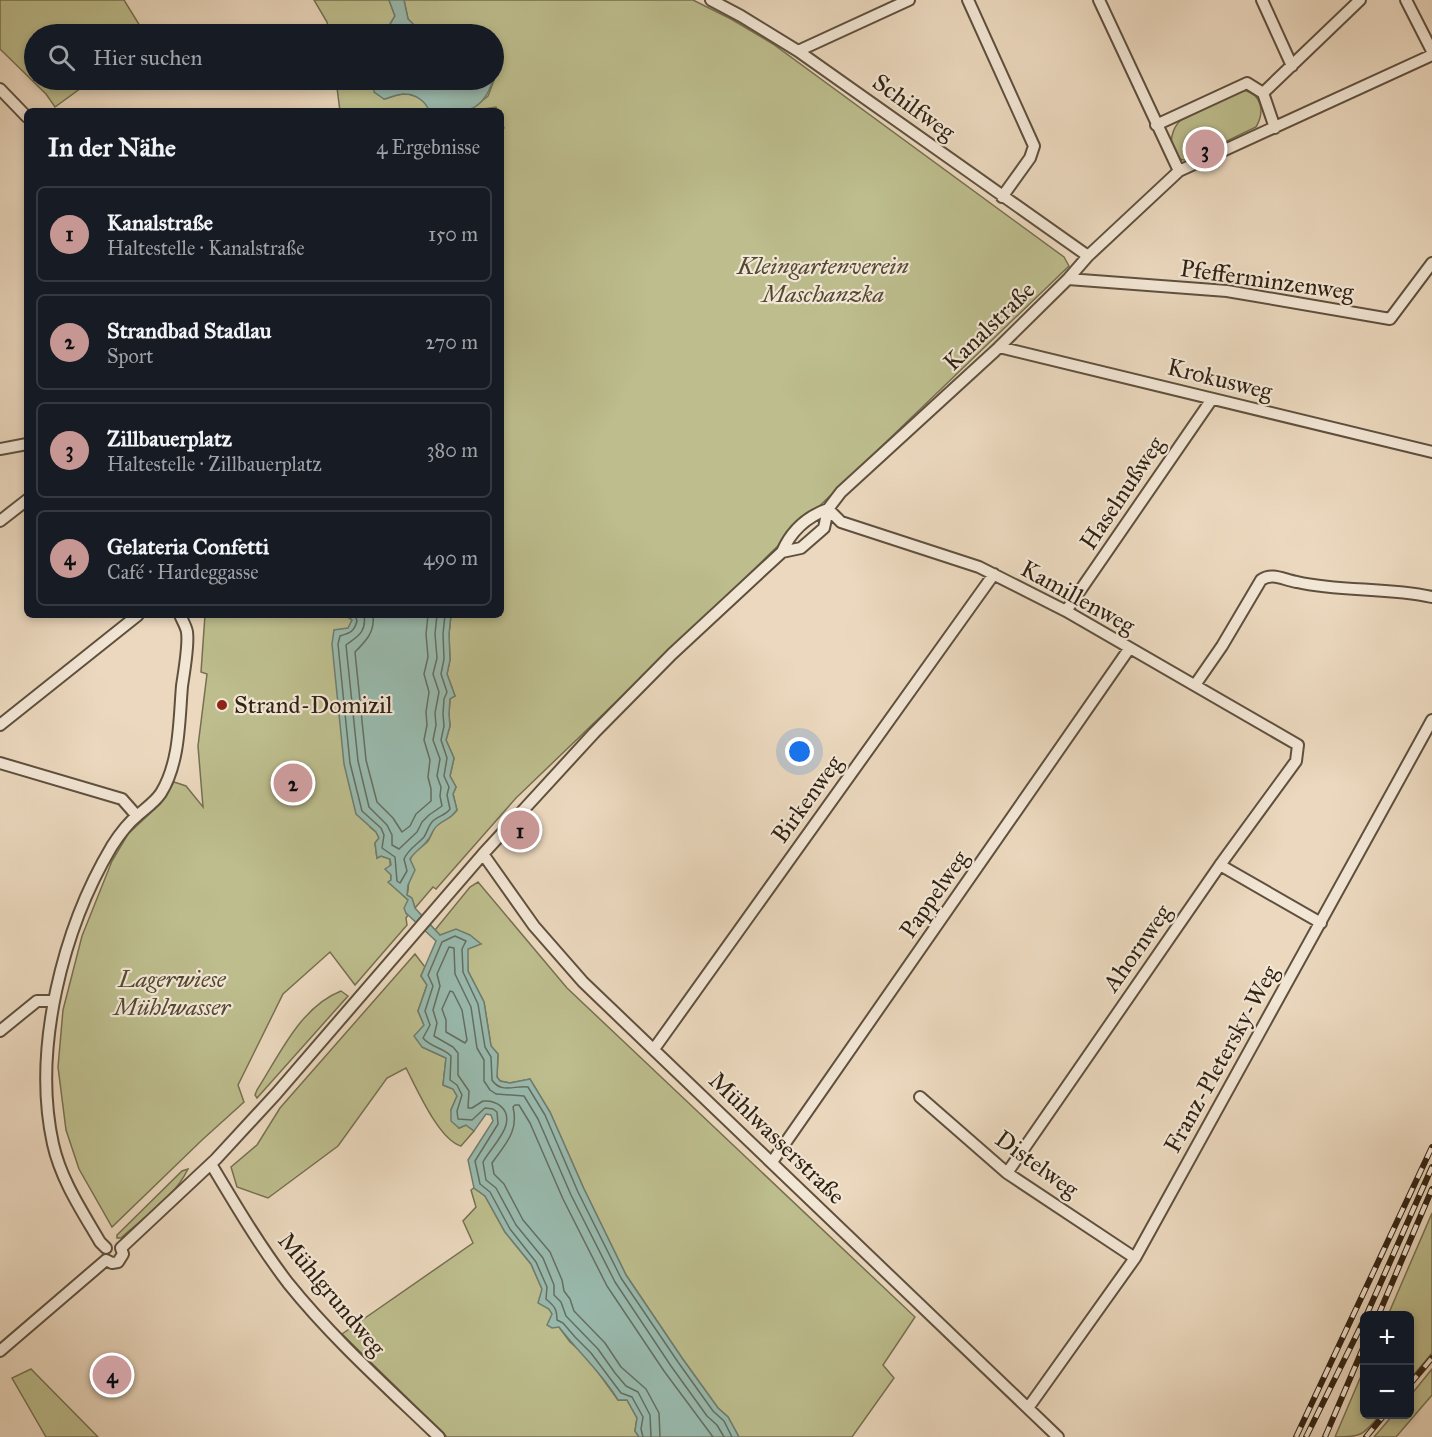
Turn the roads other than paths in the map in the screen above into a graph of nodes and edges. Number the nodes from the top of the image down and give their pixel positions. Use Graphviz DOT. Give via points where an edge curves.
graph roads {
  1 [pos="711,0"];
  2 [pos="909,0"];
  3 [pos="968,0"];
  4 [pos="1099,0"];
  5 [pos="1262,0"];
  6 [pos="1360,0"];
  7 [pos="1406,0"];
  8 [pos="798,51"];
  9 [pos="1432,53"];
  10 [pos="1292,66"];
  11 [pos="0,89"];
  12 [pos="1263,93"];
  13 [pos="24,114"];
  14 [pos="1156,125"];
  15 [pos="1275,128"];
  16 [pos="1179,171"];
  17 [pos="1002,197"];
  18 [pos="1088,256"];
  19 [pos="1432,263"];
  20 [pos="1068,279"];
  21 [pos="999,347"];
  22 [pos="1212,399"];
  23 [pos="24,445"];
  24 [pos="0,449"];
  25 [pos="1432,452"];
  26 [pos="24,502"];
  27 [pos="828,509"];
  28 [pos="0,521"];
  29 [pos="782,552"];
  30 [pos="994,574"];
  31 [pos="1432,597"];
  32 [pos="1066,611"];
  33 [pos="134,618"];
  34 [pos="181,618"];
  35 [pos="1129,649"];
  36 [pos="1195,685"];
  37 [pos="1432,720"];
  38 [pos="0,725"];
  39 [pos="1298,745"];
  40 [pos="0,763"];
  41 [pos="137,816"];
  42 [pos="483,854"];
  43 [pos="1220,865"];
  44 [pos="1321,922"];
  45 [pos="52,1001"];
  46 [pos="0,1031"];
  47 [pos="654,1049"];
  48 [pos="920,1097"];
  49 [pos="772,1162"];
  50 [pos="210,1164"];
  51 [pos="1007,1173"];
  52 [pos="106,1248"];
  53 [pos="121,1248"];
  54 [pos="1135,1258"];
  55 [pos="106,1260"];
  56 [pos="0,1351"];
  57 [pos="1028,1408"];
  58 [pos="439,1437"];
  59 [pos="1058,1437"];
  1 -- 8 [label="street, Schilfweg"];
  2 -- 8 [label="street"];
  3 -- 17 [label="street" via="1034,146"];
  4 -- 14 [label="street"];
  5 -- 10 [label="street"];
  6 -- 10 [label="street"];
  7 -- 9 [label="street"];
  8 -- 17 [label="street, Schilfweg"];
  9 -- 15 [label="street"];
  10 -- 12 [label="street"];
  11 -- 13 [label="street"];
  12 -- 14 [label="street" via="1248,83"];
  12 -- 15 [label="street"];
  14 -- 16 [label="street"];
  15 -- 16 [label="street, Kanalstraße"];
  16 -- 18 [label="street, Kanalstraße"];
  17 -- 18 [label="street, Schilfweg"];
  18 -- 20 [label="street, Kanalstraße"];
  19 -- 20 [label="street, Pfefferminzenweg" via="1390,319 1227,291"];
  20 -- 21 [label="street, Kanalstraße"];
  21 -- 22 [label="street, Krokusweg"];
  21 -- 27 [label="street, Kanalstraße" via="841,492"];
  22 -- 25 [label="street, Krokusweg"];
  22 -- 32 [label="street, Haselnußweg"];
  23 -- 24 [label="street"];
  26 -- 28 [label="street"];
  27 -- 29 [label="street, Kanalstraße" via="811,516 788,538"];
  27 -- 29 [label="street, Kanalstraße" via="824,528 801,548"];
  27 -- 30 [label="street, Kamillenweg" via="841,522"];
  29 -- 42 [label="street, Kanalstraße" via="609,717"];
  30 -- 32 [label="street, Kamillenweg"];
  30 -- 47 [label="street, Birkenweg"];
  31 -- 36 [label="street" via="1405,591 1298,583 1267,576"];
  32 -- 35 [label="street, Kamillenweg"];
  33 -- 38 [label="street"];
  34 -- 41 [label="street" via="187,632 175,758 161,794"];
  35 -- 36 [label="street, Kamillenweg"];
  35 -- 49 [label="street, Pappelweg"];
  36 -- 39 [label="street, Kamillenweg"];
  37 -- 44 [label="street, Franz-Pletersky-Weg"];
  39 -- 43 [label="street, Ahornweg" via="1296,761"];
  40 -- 41 [label="street" via="122,799"];
  41 -- 45 [label="street" via="112,846 95,880 72,935"];
  42 -- 47 [label="street, Mühlwasserstraße" via="547,941 583,982"];
  42 -- 50 [label="street, Kanalstraße" via="276,1094"];
  43 -- 44 [label="street"];
  43 -- 51 [label="street, Ahornweg"];
  44 -- 54 [label="street, Franz-Pletersky-Weg"];
  45 -- 46 [label="street" via="37,1001"];
  45 -- 52 [label="street" via="47,1107 53,1145 68,1188"];
  47 -- 49 [label="street, Mühlwasserstraße"];
  48 -- 51 [label="street, Distelweg"];
  49 -- 57 [label="street, Mühlwasserstraße"];
  50 -- 53 [label="street, Kanalstraße"];
  50 -- 58 [label="street, Mühlgrundweg" via="294,1290 336,1337"];
  51 -- 54 [label="street, Distelweg"];
  52 -- 53 [label="street"];
  52 -- 55 [label="street"];
  53 -- 55 [label="street" via="123,1254 118,1262"];
  54 -- 57 [label="street, Franz-Pletersky-Weg"];
  55 -- 56 [label="street"];
  57 -- 59 [label="street, Mühlwasserstraße"];
}
